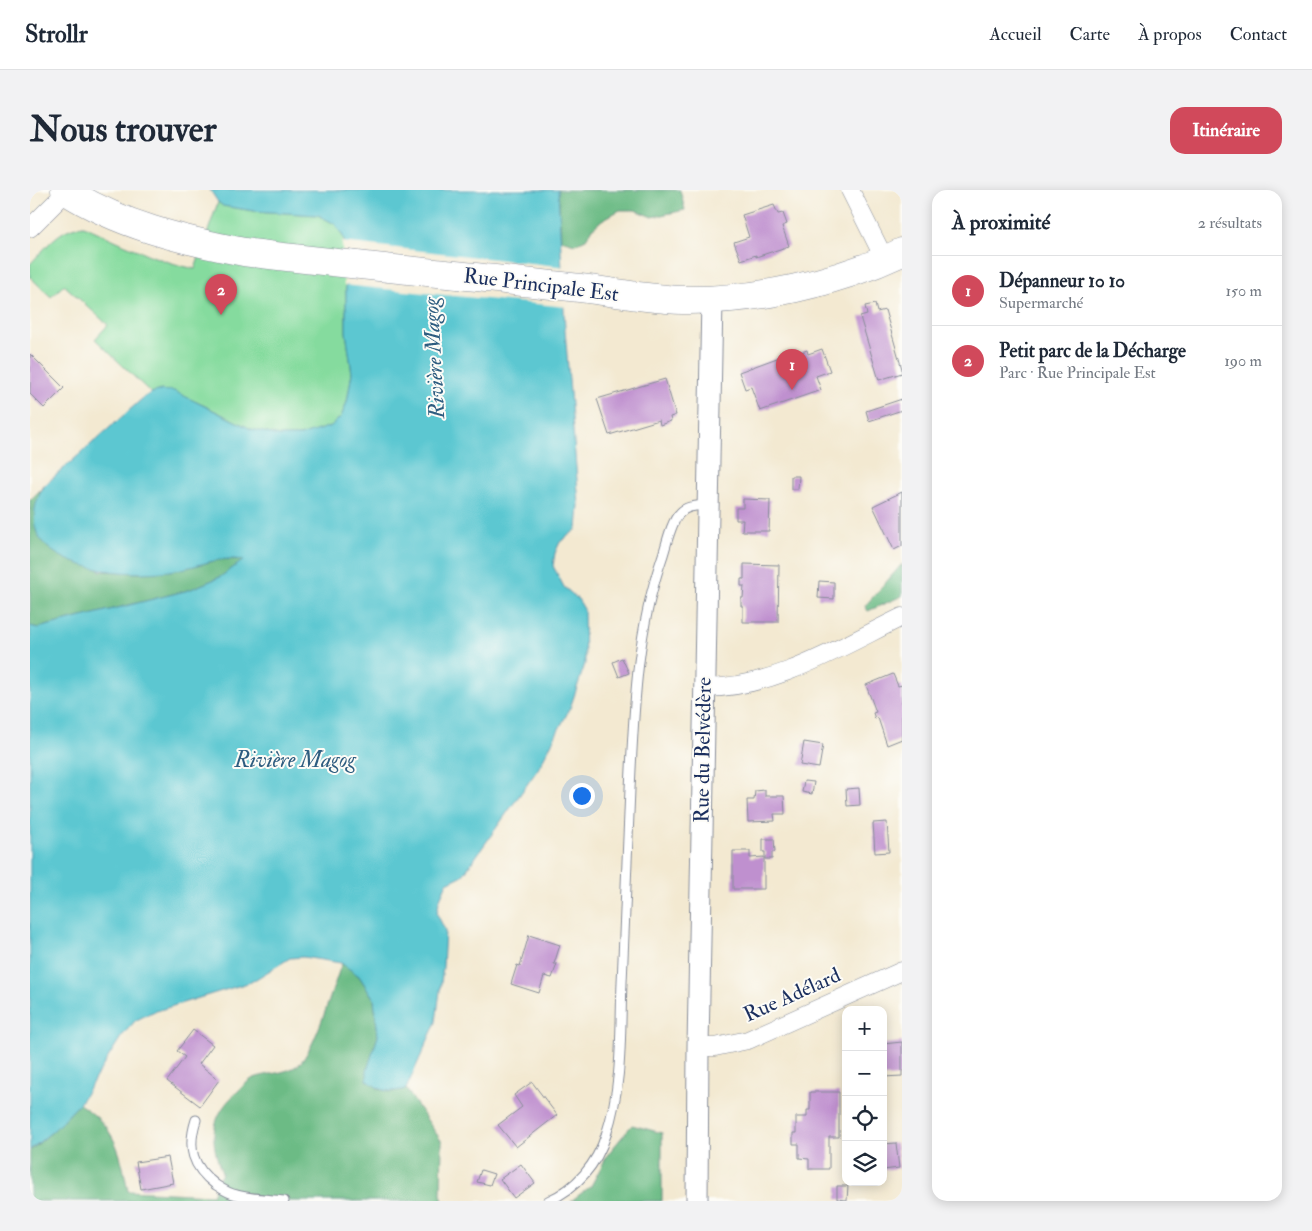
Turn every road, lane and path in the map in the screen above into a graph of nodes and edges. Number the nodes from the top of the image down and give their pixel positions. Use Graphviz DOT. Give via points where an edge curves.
graph roads {
  1 [pos="850,190"];
  2 [pos="66,191"];
  3 [pos="30,228"];
  4 [pos="893,256"];
  5 [pos="712,299"];
  6 [pos="708,505"];
  7 [pos="902,617"];
  8 [pos="704,688"];
  9 [pos="902,971"];
  10 [pos="698,1047"];
  11 [pos="196,1120"];
  12 [pos="284,1201"];
  13 [pos="548,1201"];
  14 [pos="697,1201"];
  1 -- 4 [label="street"];
  2 -- 3 [label="street"];
  2 -- 5 [label="main road, Rue Principale Est" via="131,223 196,243 244,252 647,297"];
  4 -- 5 [label="main road, Rue Principale Est" via="801,287 769,294"];
  5 -- 6 [label="street, Rue du Belvédère"];
  6 -- 8 [label="street, Rue du Belvédère"];
  6 -- 13 [label="lane" via="685,509 677,516 657,572 635,685 620,1068 613,1111 596,1158 570,1188"];
  7 -- 8 [label="street" via="778,674 735,686"];
  8 -- 10 [label="street, Rue du Belvédère"];
  9 -- 10 [label="street, Rue Adélard" via="748,1040"];
  10 -- 14 [label="street, Rue du Belvédère"];
  11 -- 12 [label="lane" via="192,1143 194,1158 207,1179 236,1195"];
}
